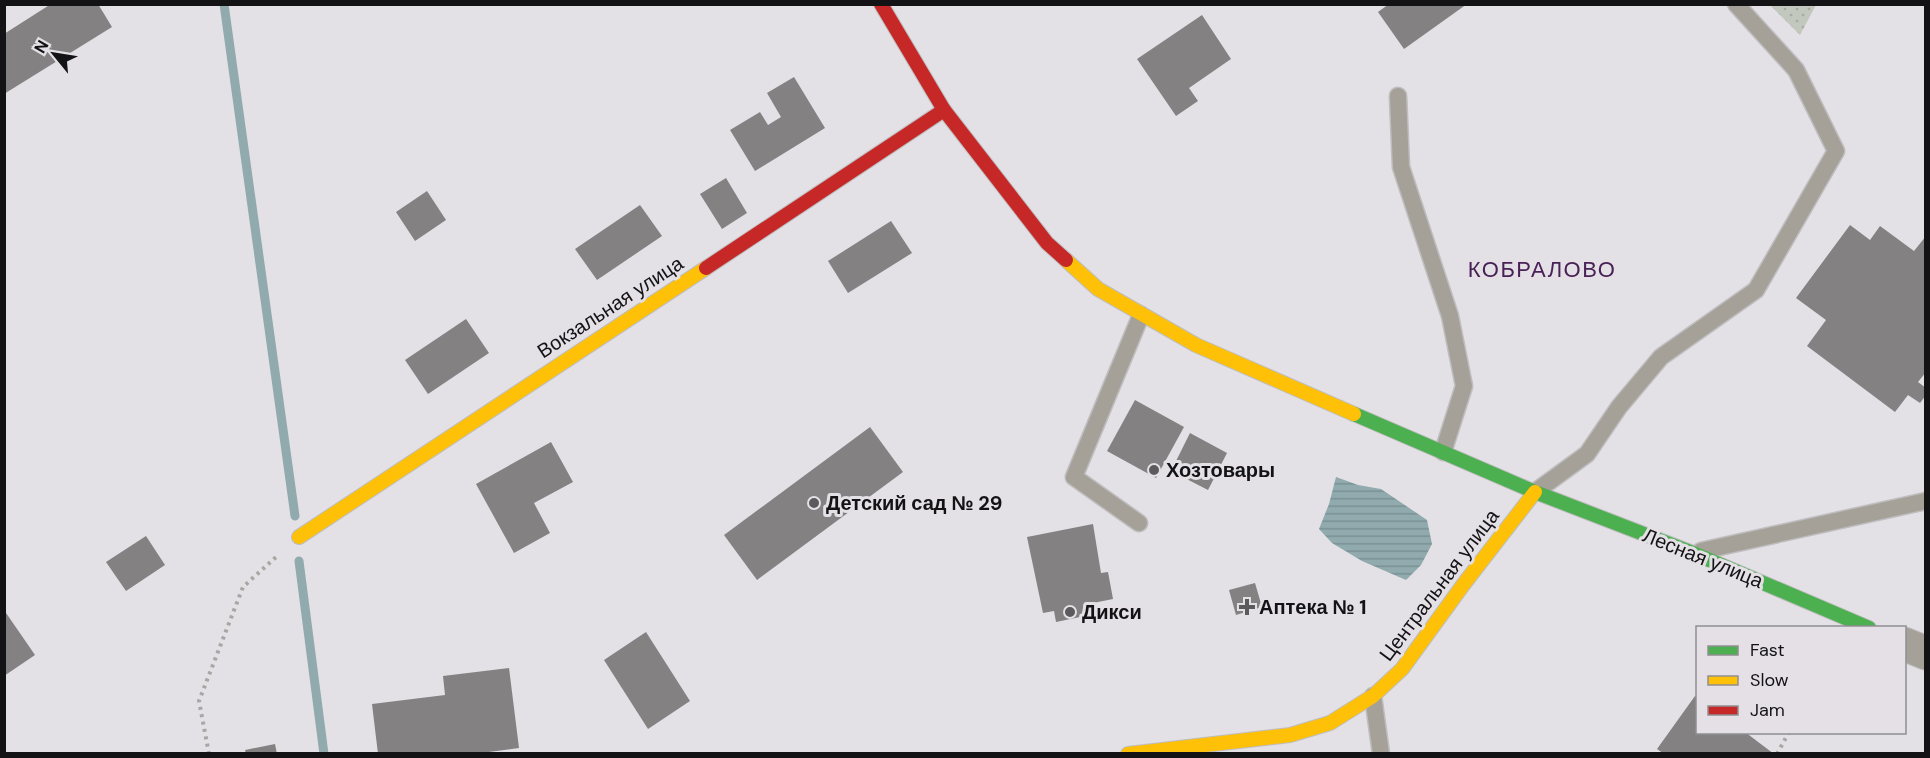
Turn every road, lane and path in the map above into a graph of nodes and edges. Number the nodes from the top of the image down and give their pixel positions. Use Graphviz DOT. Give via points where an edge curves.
graph roads {
  1 [pos="881,4"];
  2 [pos="1736,4"];
  3 [pos="1398,96"];
  4 [pos="944,110"];
  5 [pos="1142,315"];
  6 [pos="1443,452"];
  7 [pos="1535,492"];
  8 [pos="1926,501"];
  9 [pos="1139,523"];
  10 [pos="299,537"];
  11 [pos="1693,553"];
  12 [pos="1867,626"];
  13 [pos="1906,644"];
  14 [pos="1926,653"];
  15 [pos="1373,696"];
  16 [pos="1788,734"];
  17 [pos="209,753"];
  18 [pos="1128,753"];
  19 [pos="1381,753"];
  20 [pos="1777,753"];
  1 -- 4 [label="street, Лесная улица"];
  2 -- 7 [label="lane" via="1796,70 1836,151 1756,290 1660,357 1587,454"];
  3 -- 6 [label="lane" via="1401,168 1450,316 1464,386"];
  4 -- 5 [label="street, Лесная улица" via="1047,243 1098,289"];
  4 -- 10 [label="street, Вокзальная улица"];
  5 -- 6 [label="street, Лесная улица" via="1196,345"];
  5 -- 9 [label="lane" via="1074,477"];
  6 -- 7 [label="street, Лесная улица"];
  7 -- 11 [label="street, Лесная улица"];
  7 -- 15 [label="street, Центральная улица" via="1402,669"];
  8 -- 11 [label="lane"];
  10 -- 17 [label="path" via="243,587 200,701"];
  11 -- 12 [label="street, Лесная улица"];
  13 -- 14 [label="street"];
  15 -- 18 [label="street, Центральная улица" via="1330,723 1290,735"];
  15 -- 19 [label="lane"];
  16 -- 20 [label="path"];
}
